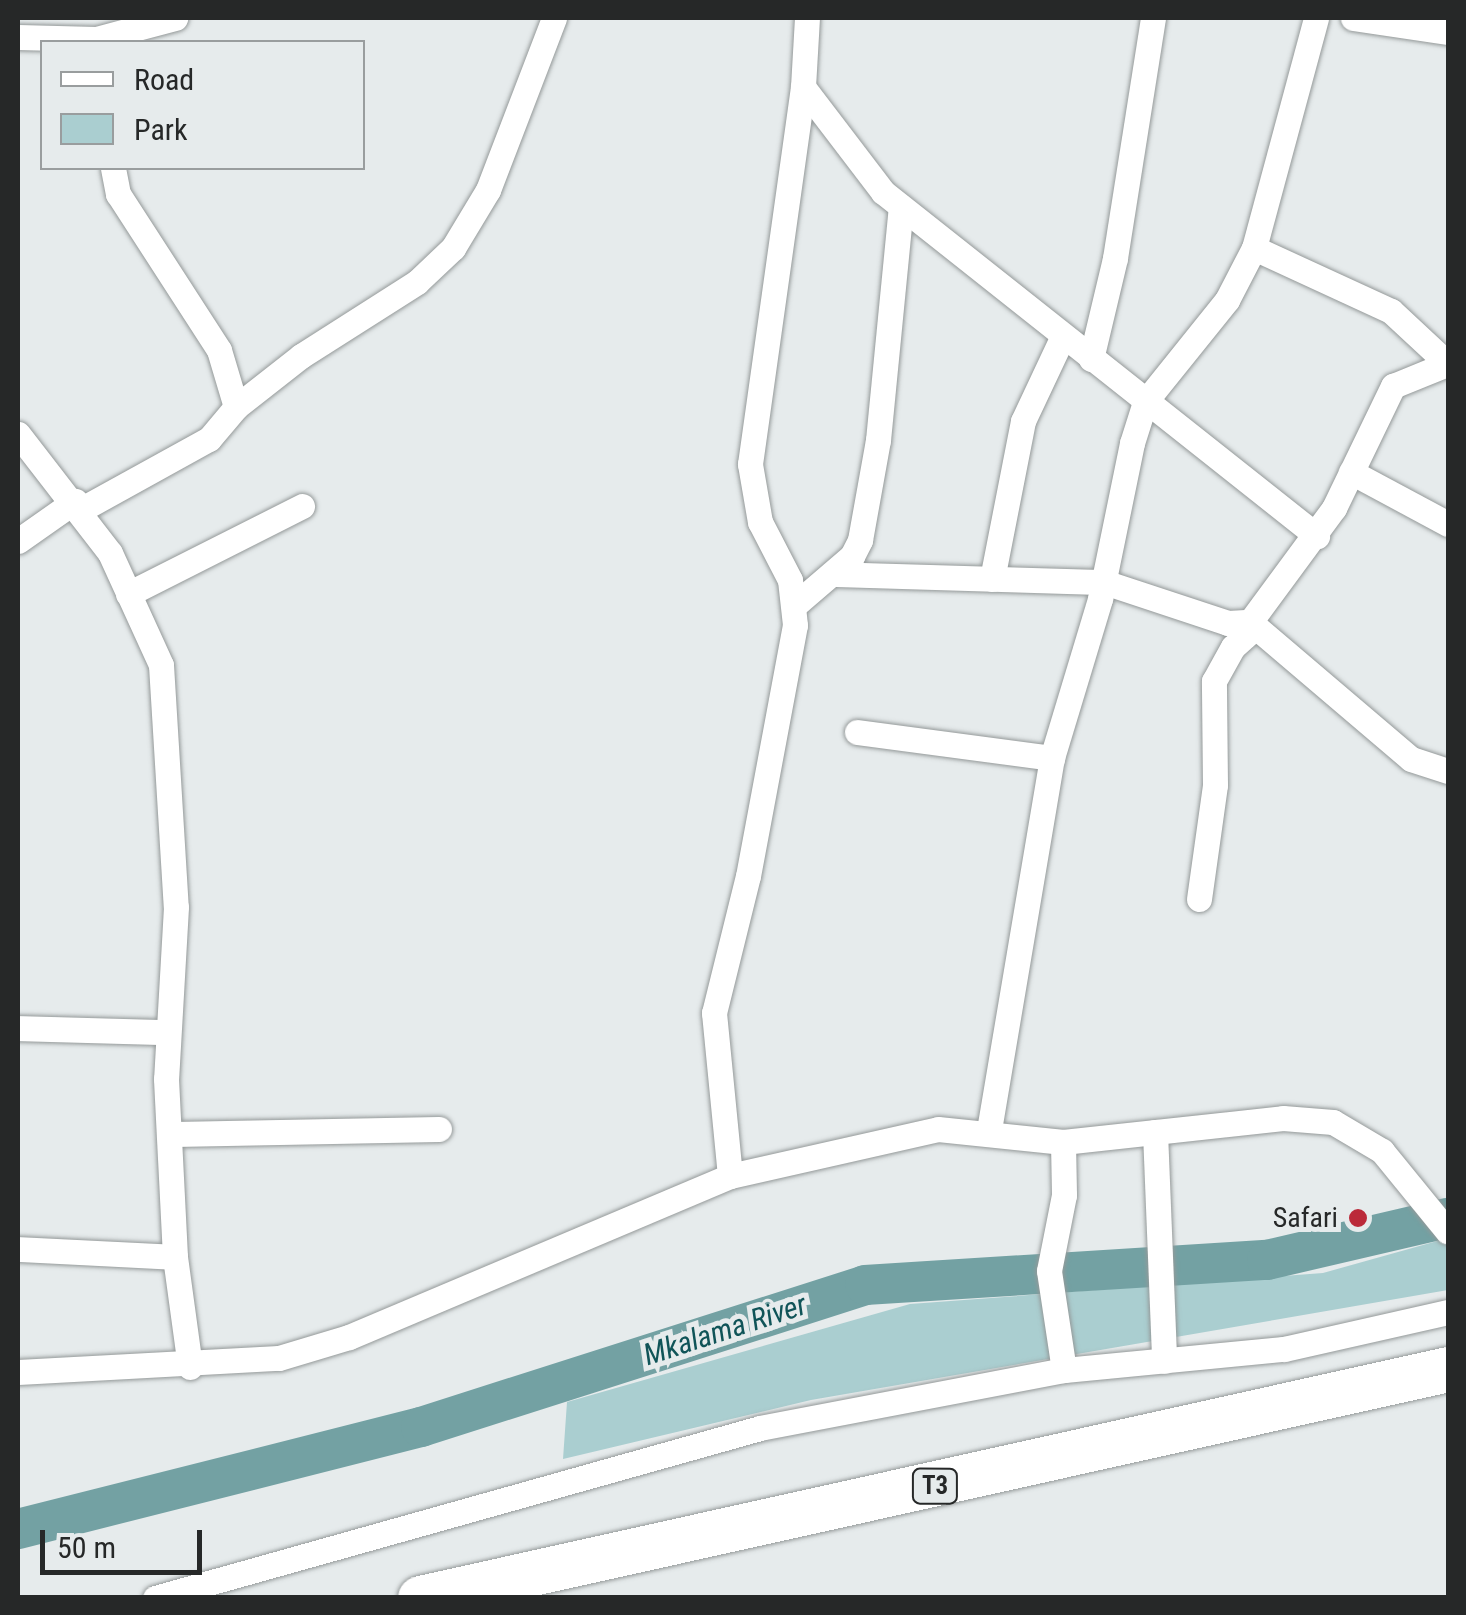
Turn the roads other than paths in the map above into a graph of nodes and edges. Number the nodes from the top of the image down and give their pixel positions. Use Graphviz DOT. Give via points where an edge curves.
graph roads {
  1 [pos="176,18"];
  2 [pos="554,18"];
  3 [pos="807,18"];
  4 [pos="1152,18"];
  5 [pos="1316,18"];
  6 [pos="1354,18"];
  7 [pos="1448,32"];
  8 [pos="139,36"];
  9 [pos="18,37"];
  10 [pos="803,87"];
  11 [pos="114,170"];
  12 [pos="902,207"];
  13 [pos="1254,248"];
  14 [pos="1063,336"];
  15 [pos="1091,359"];
  16 [pos="1448,364"];
  17 [pos="1145,402"];
  18 [pos="236,408"];
  19 [pos="18,434"];
  20 [pos="1351,472"];
  21 [pos="78,505"];
  22 [pos="302,506"];
  23 [pos="1448,524"];
  24 [pos="1316,536"];
  25 [pos="18,541"];
  26 [pos="832,574"];
  27 [pos="992,579"];
  28 [pos="1104,582"];
  29 [pos="128,594"];
  30 [pos="796,604"];
  31 [pos="1252,626"];
  32 [pos="857,732"];
  33 [pos="1052,758"];
  34 [pos="1448,772"];
  35 [pos="1199,898"];
  36 [pos="18,1028"];
  37 [pos="164,1032"];
  38 [pos="440,1129"];
  39 [pos="989,1130"];
  40 [pos="1155,1132"];
  41 [pos="173,1134"];
  42 [pos="1063,1142"];
  43 [pos="730,1176"];
  44 [pos="1448,1232"];
  45 [pos="18,1249"];
  46 [pos="175,1257"];
  47 [pos="1448,1312"];
  48 [pos="1164,1360"];
  49 [pos="190,1366"];
  50 [pos="1448,1368"];
  51 [pos="1064,1370"];
  52 [pos="18,1372"];
  53 [pos="445,1594"];
  54 [pos="155,1598"];
  1 -- 8 [label="street"];
  2 -- 18 [label="street" via="488,190 453,248 417,282 312,348"];
  3 -- 10 [label="street"];
  4 -- 15 [label="street" via="1115,258"];
  5 -- 13 [label="street"];
  6 -- 7 [label="street"];
  8 -- 9 [label="street"];
  10 -- 12 [label="street" via="883,192"];
  10 -- 30 [label="street" via="750,464 760,522"];
  11 -- 18 [label="street" via="118,194 219,350"];
  12 -- 14 [label="street"];
  12 -- 26 [label="street" via="878,440 860,540"];
  13 -- 16 [label="street" via="1391,310"];
  13 -- 17 [label="street" via="1227,300"];
  14 -- 15 [label="street"];
  14 -- 27 [label="street" via="1023,421"];
  15 -- 17 [label="street"];
  16 -- 20 [label="street" via="1392,386"];
  17 -- 24 [label="street"];
  17 -- 28 [label="street"];
  18 -- 21 [label="street" via="209,440"];
  19 -- 21 [label="street"];
  20 -- 23 [label="street"];
  20 -- 24 [label="street"];
  21 -- 25 [label="street"];
  21 -- 29 [label="street"];
  22 -- 29 [label="street"];
  24 -- 31 [label="street"];
  26 -- 27 [label="street"];
  26 -- 30 [label="street"];
  27 -- 28 [label="street"];
  28 -- 31 [label="street"];
  28 -- 33 [label="street"];
  29 -- 37 [label="street" via="161,665 170,736 177,963"];
  30 -- 43 [label="street" via="748,876 714,1014"];
  31 -- 34 [label="street" via="1411,758"];
  31 -- 35 [label="street" via="1214,681 1215,785"];
  32 -- 33 [label="street"];
  33 -- 39 [label="street"];
  36 -- 37 [label="street"];
  37 -- 41 [label="street"];
  38 -- 41 [label="street"];
  39 -- 42 [label="street"];
  39 -- 43 [label="street" via="938,1130"];
  40 -- 42 [label="street"];
  40 -- 44 [label="street" via="1284,1118 1333,1122 1382,1151"];
  40 -- 48 [label="street"];
  41 -- 46 [label="street"];
  42 -- 51 [label="street" via="1064,1195 1049,1272"];
  43 -- 49 [label="street" via="349,1337 280,1358"];
  45 -- 46 [label="street"];
  46 -- 49 [label="street"];
  47 -- 48 [label="street" via="1284,1349"];
  48 -- 51 [label="street"];
  49 -- 52 [label="street"];
  50 -- 53 [label="highway, T3"];
  51 -- 54 [label="street" via="714,1438"];
}
